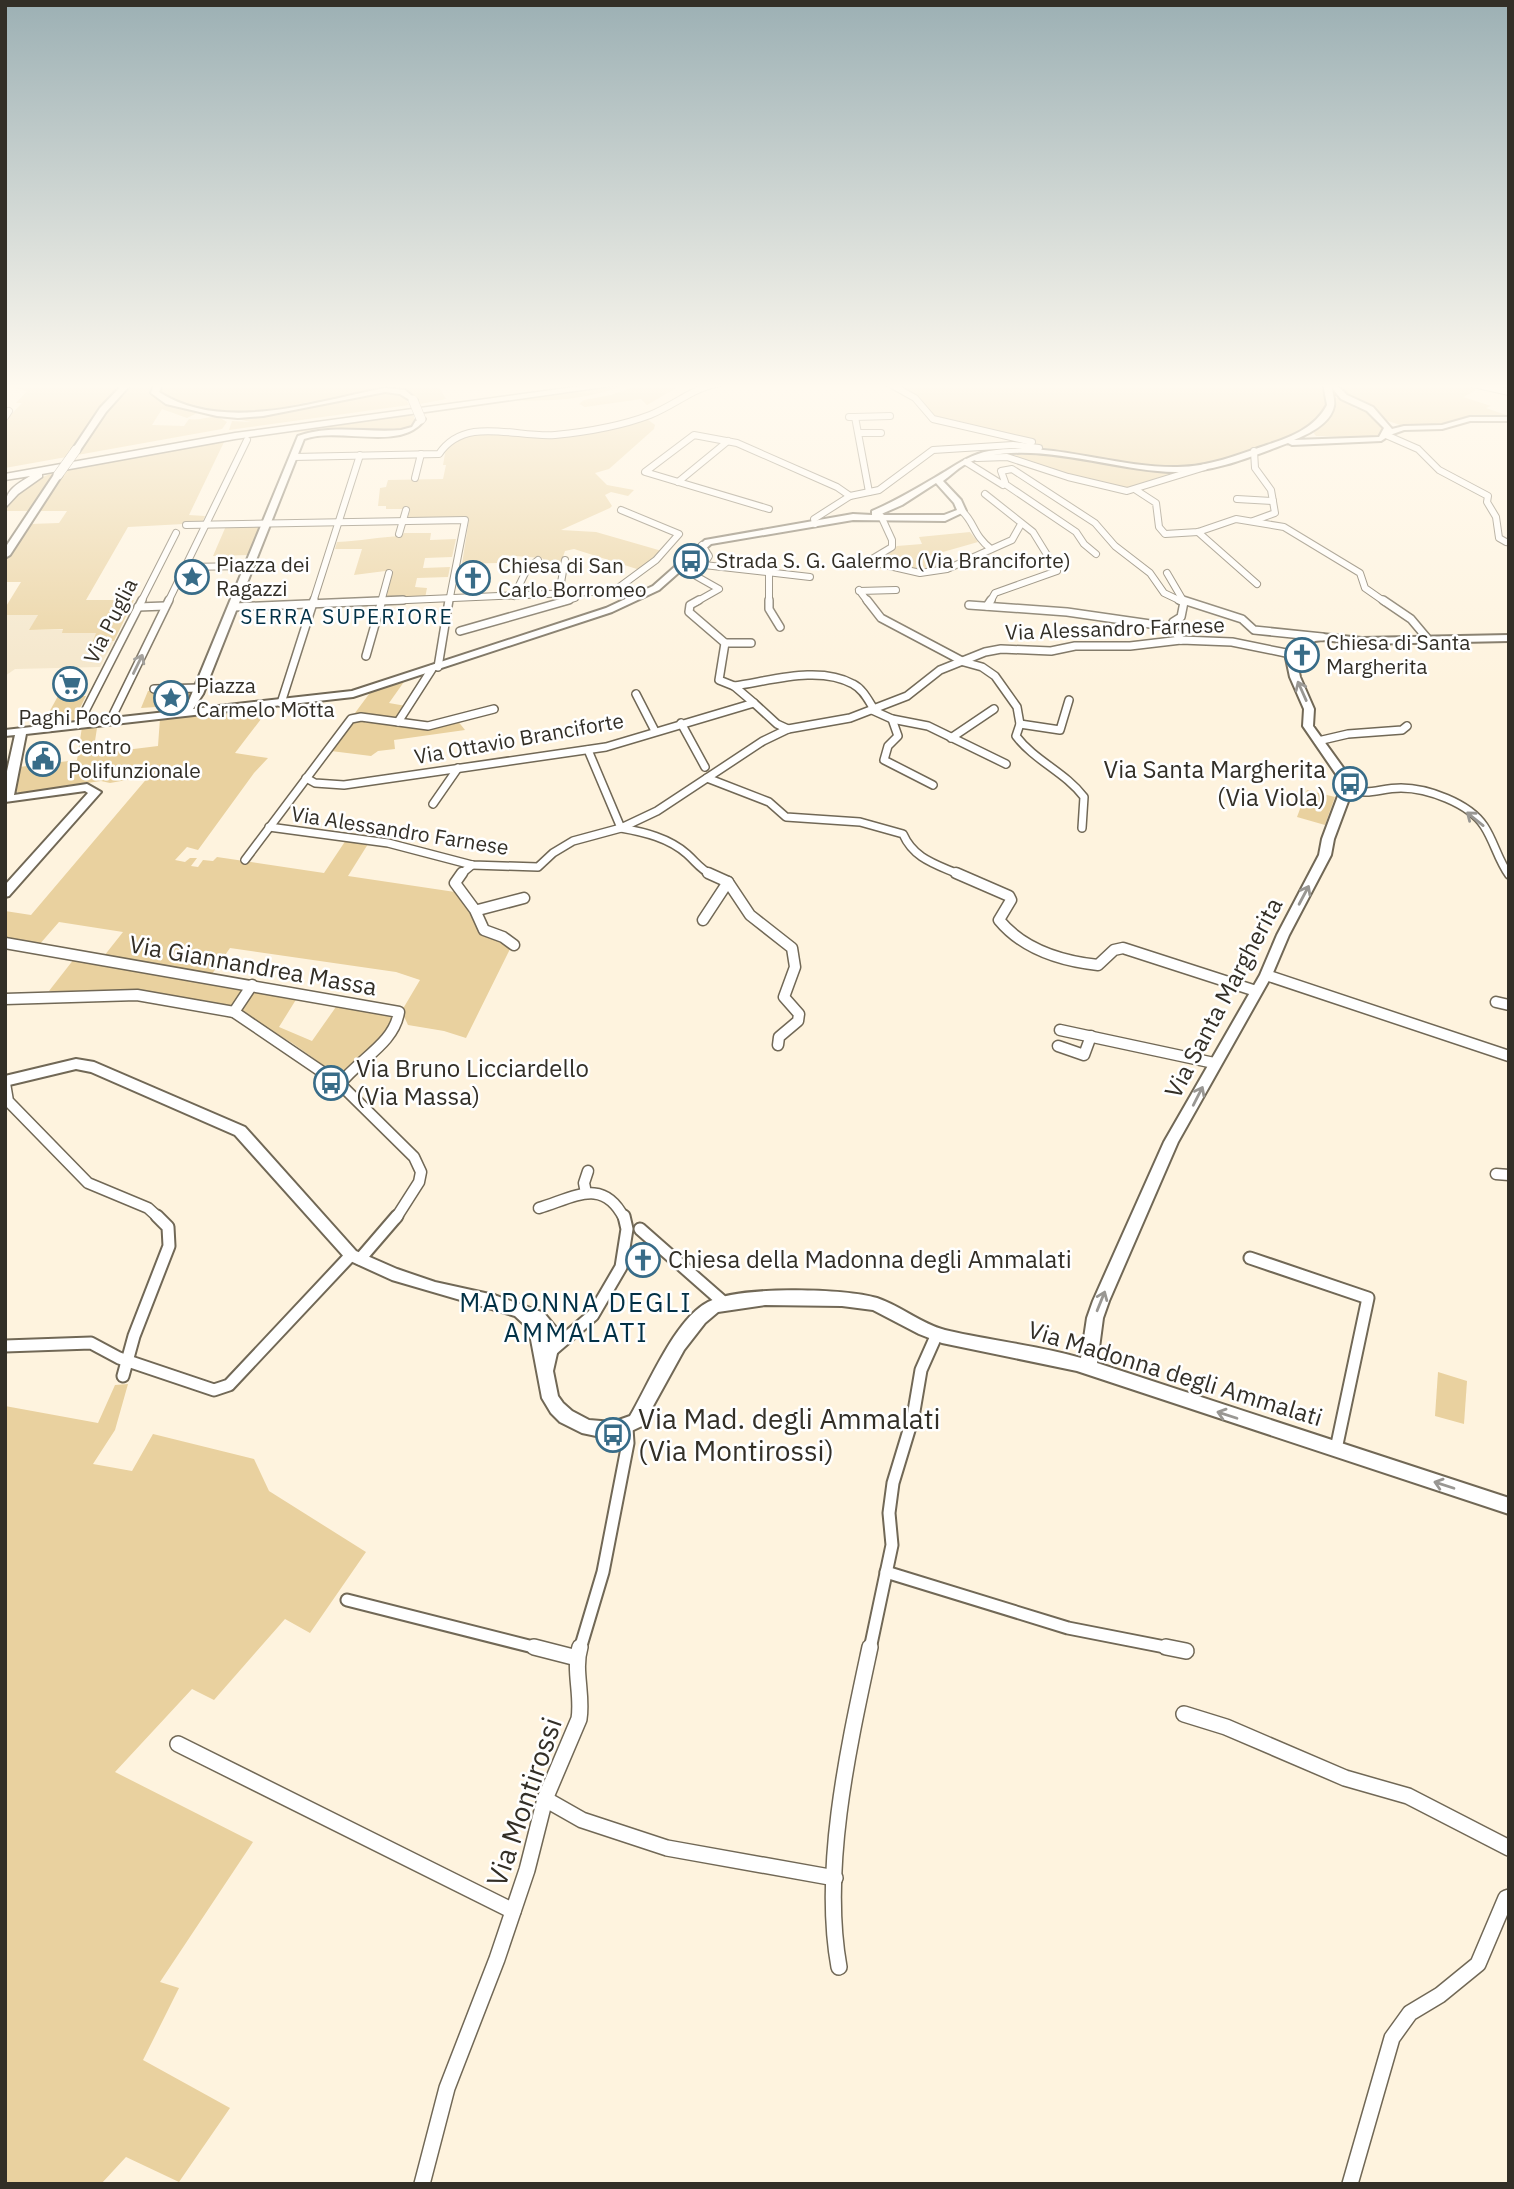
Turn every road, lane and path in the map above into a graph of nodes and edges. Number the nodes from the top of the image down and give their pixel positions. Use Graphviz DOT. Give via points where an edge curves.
graph roads {
  1 [pos="26,485"];
  2 [pos="51,485"];
  3 [pos="225,485"];
  4 [pos="282,485"];
  5 [pos="351,485"];
  6 [pos="689,485"];
  7 [pos="832,485"];
  8 [pos="868,485"];
  9 [pos="886,485"];
  10 [pos="931,485"];
  11 [pos="941,485"];
  12 [pos="1007,485"];
  13 [pos="1038,485"];
  14 [pos="1099,485"];
  15 [pos="1151,485"];
  16 [pos="1267,485"];
  17 [pos="1469,485"];
  18 [pos="925,486"];
  19 [pos="1136,490"];
  20 [pos="869,492"];
  21 [pos="985,494"];
  22 [pos="850,496"];
  23 [pos="1237,499"];
  24 [pos="1273,501"];
  25 [pos="5,505"];
  26 [pos="769,509"];
  27 [pos="406,510"];
  28 [pos="621,510"];
  29 [pos="962,511"];
  30 [pos="882,513"];
  31 [pos="403,521"];
  32 [pos="1252,521"];
  33 [pos="339,522"];
  34 [pos="267,524"];
  35 [pos="815,524"];
  36 [pos="1021,524"];
  37 [pos="186,525"];
  38 [pos="205,525"];
  39 [pos="1198,532"];
  40 [pos="176,533"];
  41 [pos="399,534"];
  42 [pos="1506,542"];
  43 [pos="702,545"];
  44 [pos="990,549"];
  45 [pos="1096,554"];
  46 [pos="5,555"];
  47 [pos="538,560"];
  48 [pos="565,560"];
  49 [pos="704,565"];
  50 [pos="249,566"];
  51 [pos="184,567"];
  52 [pos="769,572"];
  53 [pos="389,573"];
  54 [pos="1167,573"];
  55 [pos="810,577"];
  56 [pos="1257,584"];
  57 [pos="637,590"];
  58 [pos="897,590"];
  59 [pos="613,592"];
  60 [pos="559,594"];
  61 [pos="582,594"];
  62 [pos="514,596"];
  63 [pos="450,599"];
  64 [pos="381,602"];
  65 [pos="1184,602"];
  66 [pos="313,604"];
  67 [pos="969,605"];
  68 [pos="165,606"];
  69 [pos="988,606"];
  70 [pos="138,607"];
  71 [pos="234,607"];
  72 [pos="780,627"];
  73 [pos="1171,627"];
  74 [pos="460,631"];
  75 [pos="1313,637"];
  76 [pos="1427,638"];
  77 [pos="1509,638"];
  78 [pos="1181,640"];
  79 [pos="725,643"];
  80 [pos="751,643"];
  81 [pos="1292,651"];
  82 [pos="366,656"];
  83 [pos="964,662"];
  84 [pos="435,668"];
  85 [pos="734,686"];
  86 [pos="154,689"];
  87 [pos="636,694"];
  88 [pos="1069,700"];
  89 [pos="196,701"];
  90 [pos="281,703"];
  91 [pos="754,703"];
  92 [pos="494,709"];
  93 [pos="994,709"];
  94 [pos="873,710"];
  95 [pos="892,719"];
  96 [pos="110,721"];
  97 [pos="398,722"];
  98 [pos="681,723"];
  99 [pos="78,724"];
  100 [pos="1020,724"];
  101 [pos="1407,726"];
  102 [pos="788,729"];
  103 [pos="21,731"];
  104 [pos="655,731"];
  105 [pos="5,733"];
  106 [pos="951,738"];
  107 [pos="1318,741"];
  108 [pos="588,750"];
  109 [pos="1006,764"];
  110 [pos="705,767"];
  111 [pos="458,768"];
  112 [pos="306,778"];
  113 [pos="707,778"];
  114 [pos="933,785"];
  115 [pos="1347,788"];
  116 [pos="6,800"];
  117 [pos="433,804"];
  118 [pos="269,827"];
  119 [pos="621,828"];
  120 [pos="1082,828"];
  121 [pos="245,860"];
  122 [pos="472,865"];
  123 [pos="1509,875"];
  124 [pos="727,882"];
  125 [pos="5,892"];
  126 [pos="524,898"];
  127 [pos="478,910"];
  128 [pos="703,920"];
  129 [pos="5,943"];
  130 [pos="514,945"];
  131 [pos="1266,975"];
  132 [pos="252,985"];
  133 [pos="1256,991"];
  134 [pos="5,999"];
  135 [pos="1496,1002"];
  136 [pos="1509,1005"];
  137 [pos="234,1012"];
  138 [pos="1060,1030"];
  139 [pos="1091,1036"];
  140 [pos="778,1045"];
  141 [pos="1058,1046"];
  142 [pos="1509,1056"];
  143 [pos="1214,1063"];
  144 [pos="5,1082"];
  145 [pos="340,1084"];
  146 [pos="588,1171"];
  147 [pos="1496,1174"];
  148 [pos="1509,1175"];
  149 [pos="586,1194"];
  150 [pos="539,1208"];
  151 [pos="640,1229"];
  152 [pos="356,1257"];
  153 [pos="1250,1258"];
  154 [pos="722,1301"];
  155 [pos="937,1335"];
  156 [pos="553,1339"];
  157 [pos="5,1346"];
  158 [pos="127,1360"];
  159 [pos="1088,1368"];
  160 [pos="123,1376"];
  161 [pos="627,1428"];
  162 [pos="1336,1449"];
  163 [pos="1509,1506"];
  164 [pos="887,1572"];
  165 [pos="347,1600"];
  166 [pos="1186,1651"];
  167 [pos="577,1658"];
  168 [pos="1184,1714"];
  169 [pos="178,1744"];
  170 [pos="545,1799"];
  171 [pos="1509,1848"];
  172 [pos="835,1878"];
  173 [pos="1509,1897"];
  174 [pos="513,1911"];
  175 [pos="839,1967"];
  176 [pos="422,2184"];
  177 [pos="1350,2184"];
  1 -- 25 [label="highway"];
  2 -- 46 [label="street, bridge"];
  3 -- 38 [label="street"];
  4 -- 34 [label="street"];
  5 -- 33 [label="street"];
  6 -- 26 [label="street"];
  7 -- 22 [label="street"];
  8 -- 20 [label="street"];
  9 -- 20 [label="street"];
  10 -- 18 [label="street"];
  11 -- 29 [label="street"];
  12 -- 45 [label="street" via="1076,532"];
  13 -- 65 [label="street" via="1095,523 1115,547 1150,573 1164,593"];
  14 -- 19 [label="street"];
  15 -- 19 [label="street"];
  16 -- 24 [label="street"];
  17 -- 42 [label="street" via="1488,495 1499,538"];
  18 -- 30 [label="street"];
  19 -- 39 [label="street" via="1156,503 1161,533"];
  20 -- 22 [label="street"];
  21 -- 36 [label="street"];
  22 -- 35 [label="street" via="814,519"];
  23 -- 24 [label="street"];
  24 -- 32 [label="street" via="1275,513"];
  27 -- 31 [label="street"];
  28 -- 59 [label="street" via="679,534 656,560"];
  29 -- 30 [label="street" via="945,518"];
  29 -- 44 [label="street" via="970,518 977,539"];
  30 -- 35 [label="street"];
  30 -- 44 [label="street" via="892,547 872,559 880,565 936,572"];
  31 -- 33 [label="street"];
  31 -- 41 [label="street"];
  31 -- 63 [label="street" via="465,520"];
  32 -- 39 [label="street" via="1236,519"];
  32 -- 76 [label="street" via="1284,527 1360,573 1366,588 1411,619"];
  33 -- 34 [label="street"];
  33 -- 66 [label="street"];
  34 -- 38 [label="street"];
  34 -- 50 [label="street"];
  35 -- 43 [label="street"];
  36 -- 44 [label="street" via="1012,540"];
  36 -- 69 [label="street" via="1041,541 1057,571 995,593"];
  37 -- 38 [label="street"];
  38 -- 51 [label="street"];
  39 -- 56 [label="street"];
  40 -- 70 [label="street, Via Puglia"];
  43 -- 49 [label="street" via="709,556"];
  43 -- 84 [label="street" via="663,583 640,596 597,615"];
  47 -- 62 [label="street" via="527,569"];
  48 -- 60 [label="street"];
  49 -- 52 [label="street"];
  49 -- 79 [label="street" via="698,578 719,589 687,609"];
  50 -- 51 [label="street"];
  50 -- 71 [label="street"];
  51 -- 68 [label="street"];
  52 -- 55 [label="street"];
  52 -- 72 [label="street" via="769,610"];
  53 -- 64 [label="street"];
  54 -- 65 [label="street"];
  57 -- 59 [label="street"];
  58 -- 83 [label="street" via="859,591 881,618"];
  59 -- 61 [label="street"];
  60 -- 61 [label="street"];
  60 -- 62 [label="street"];
  61 -- 74 [label="street"];
  62 -- 63 [label="street"];
  63 -- 64 [label="street"];
  63 -- 84 [label="street"];
  64 -- 66 [label="street"];
  64 -- 82 [label="street"];
  65 -- 73 [label="street" via="1181,617"];
  65 -- 75 [label="street" via="1242,619 1254,630"];
  66 -- 71 [label="street"];
  66 -- 90 [label="street"];
  67 -- 69 [label="street"];
  68 -- 70 [label="street"];
  96 -- 68 [label="street, one-way"];
  69 -- 73 [label="street"];
  70 -- 99 [label="street, Via Puglia"];
  71 -- 89 [label="street"];
  73 -- 78 [label="street"];
  75 -- 76 [label="street"];
  75 -- 81 [label="street"];
  76 -- 77 [label="street"];
  78 -- 81 [label="street, Via Alessandro Farnese"];
  78 -- 83 [label="street, Via Alessandro Farnese" via="1051,651 1001,649"];
  79 -- 80 [label="street"];
  79 -- 85 [label="street" via="719,680"];
  107 -- 81 [label="street, one-way" via="1308,726 1309,709"];
  83 -- 94 [label="street, Via Alessandro Farnese" via="940,670 907,696"];
  83 -- 100 [label="street" via="982,667 1001,682 1017,707"];
  84 -- 90 [label="street" via="353,694"];
  84 -- 97 [label="street"];
  85 -- 91 [label="street"];
  85 -- 94 [label="street" via="797,676 845,681 856,685"];
  86 -- 89 [label="street"];
  87 -- 104 [label="street"];
  88 -- 100 [label="street" via="1060,730"];
  89 -- 90 [label="street" via="214,710"];
  89 -- 96 [label="street" via="175,714"];
  91 -- 98 [label="street, Via Ottavio Branciforte"];
  91 -- 102 [label="street"];
  92 -- 97 [label="street" via="435,726"];
  93 -- 106 [label="street"];
  94 -- 95 [label="street"];
  94 -- 102 [label="street, Via Alessandro Farnese"];
  95 -- 106 [label="street" via="928,726"];
  95 -- 114 [label="street" via="898,736 888,746 884,760"];
  96 -- 99 [label="street"];
  97 -- 112 [label="street" via="351,719"];
  98 -- 104 [label="street, Via Ottavio Branciforte"];
  98 -- 110 [label="street"];
  99 -- 103 [label="street"];
  100 -- 120 [label="street" via="1016,736 1021,745 1084,797"];
  101 -- 107 [label="street"];
  102 -- 113 [label="street, Via Alessandro Farnese"];
  103 -- 105 [label="street"];
  103 -- 116 [label="street"];
  104 -- 108 [label="street, Via Ottavio Branciforte"];
  106 -- 109 [label="street"];
  107 -- 115 [label="street"];
  108 -- 111 [label="street, Via Ottavio Branciforte"];
  108 -- 119 [label="street"];
  111 -- 112 [label="street, Via Ottavio Branciforte" via="344,785"];
  111 -- 117 [label="street"];
  112 -- 118 [label="street"];
  113 -- 119 [label="street, Via Alessandro Farnese"];
  113 -- 133 [label="street" via="769,802 786,817 860,822 903,834 917,856 1010,897 999,920 1008,932 1043,951 1098,965 1123,948"];
  123 -- 115 [label="street, one-way" via="1482,822 1451,803 1411,789 1369,795"];
  131 -- 115 [label="street, Via Santa Margherita, one-way" via="1325,855"];
  116 -- 125 [label="street" via="87,787 95,792"];
  118 -- 121 [label="street"];
  118 -- 122 [label="street, Via Alessandro Farnese" via="388,843"];
  119 -- 122 [label="street, Via Alessandro Farnese" via="573,842 538,867"];
  119 -- 124 [label="street" via="652,834 687,854 699,869"];
  122 -- 127 [label="street" via="455,883"];
  124 -- 128 [label="street"];
  124 -- 140 [label="street" via="750,915 796,956 784,997 799,1014 798,1021 779,1037"];
  126 -- 127 [label="street"];
  127 -- 130 [label="street" via="484,930"];
  129 -- 132 [label="street, Via Giannandrea Massa"];
  131 -- 133 [label="street, Via Santa Margherita"];
  131 -- 142 [label="street"];
  132 -- 137 [label="street"];
  132 -- 145 [label="street, Via Giannandrea Massa" via="399,1012 398,1027"];
  133 -- 143 [label="street, Via Santa Margherita"];
  134 -- 137 [label="street" via="137,995"];
  135 -- 136 [label="street"];
  137 -- 145 [label="street"];
  138 -- 139 [label="street"];
  139 -- 141 [label="street" via="1084,1055"];
  139 -- 143 [label="street"];
  159 -- 143 [label="street, Via Santa Margherita, one-way" via="1101,1301 1171,1142"];
  144 -- 152 [label="street" via="76,1064 94,1067 240,1132"];
  144 -- 158 [label="street" via="8,1101 88,1182 148,1208 165,1221 169,1246"];
  145 -- 152 [label="street" via="414,1157 421,1172 405,1204"];
  146 -- 149 [label="street"];
  147 -- 148 [label="street"];
  149 -- 150 [label="street"];
  149 -- 156 [label="street" via="608,1196 625,1219 621,1267 593,1315"];
  151 -- 154 [label="street"];
  152 -- 156 [label="street" via="435,1288 519,1310"];
  152 -- 158 [label="street" via="229,1385 214,1390"];
  153 -- 162 [label="street" via="1368,1298"];
  154 -- 155 [label="street, Via Madonna degli Ammalati" via="850,1299 877,1305"];
  154 -- 161 [label="street" via="688,1331 643,1411"];
  155 -- 159 [label="street, Via Madonna degli Ammalati" via="1023,1350"];
  155 -- 164 [label="street" via="920,1372 911,1422 898,1458 887,1524 892,1545"];
  156 -- 161 [label="street" via="545,1375 550,1398 560,1414 600,1429"];
  157 -- 158 [label="street" via="91,1343"];
  158 -- 160 [label="street"];
  162 -- 159 [label="street, Via Madonna degli Ammalati, one-way"];
  161 -- 167 [label="street, Via Montirossi" via="603,1572"];
  163 -- 162 [label="street, Via Madonna degli Ammalati, one-way"];
  164 -- 166 [label="street" via="1068,1629"];
  164 -- 172 [label="street" via="849,1756"];
  165 -- 167 [label="street"];
  167 -- 170 [label="street, Via Montirossi" via="579,1719"];
  168 -- 171 [label="street" via="1345,1778 1408,1796"];
  169 -- 174 [label="street"];
  170 -- 172 [label="street" via="582,1820 667,1848"];
  170 -- 174 [label="street, Via Montirossi"];
  172 -- 175 [label="street" via="834,1947"];
  173 -- 177 [label="street" via="1478,1964 1410,2013 1392,2038"];
  174 -- 176 [label="street, Via Montirossi" via="447,2088"];
}
